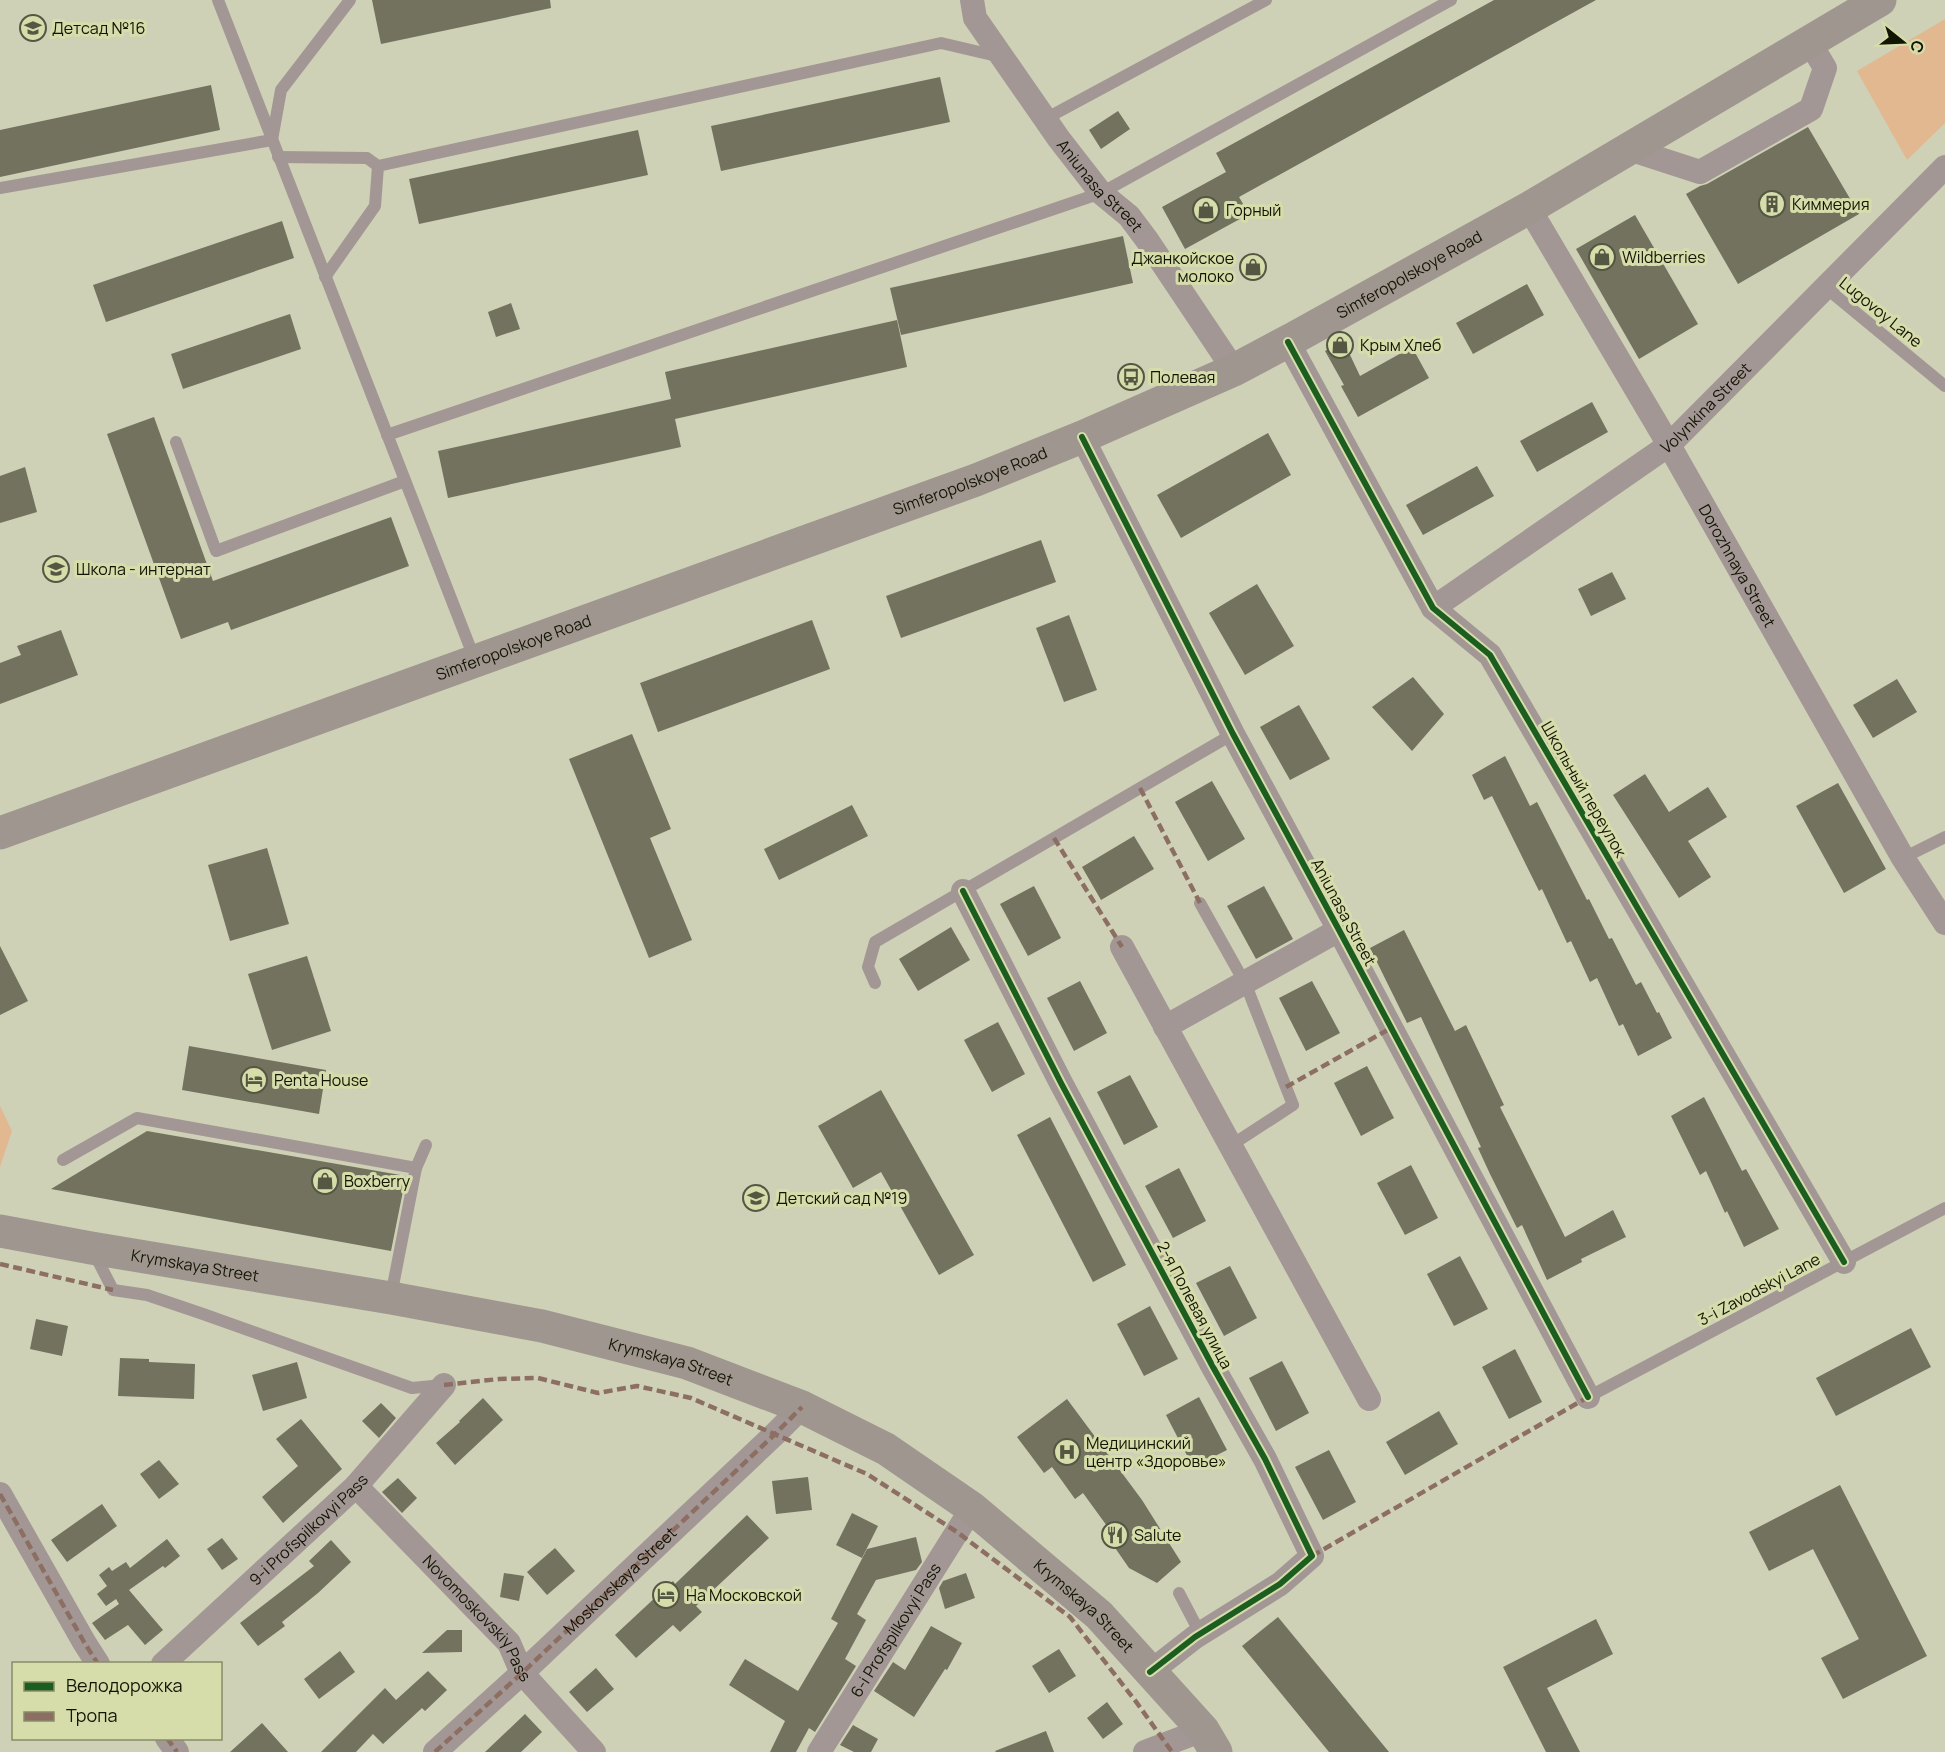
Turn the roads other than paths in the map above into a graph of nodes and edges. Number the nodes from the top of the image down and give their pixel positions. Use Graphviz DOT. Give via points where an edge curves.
graph roads {
  1 [pos="218,0"];
  2 [pos="350,0"];
  3 [pos="973,0"];
  4 [pos="1266,0"];
  5 [pos="1451,0"];
  6 [pos="1862,4"];
  7 [pos="1809,41"];
  8 [pos="1002,57"];
  9 [pos="1045,119"];
  10 [pos="272,140"];
  11 [pos="1629,149"];
  12 [pos="278,157"];
  13 [pos="378,166"];
  14 [pos="1945,166"];
  15 [pos="0,188"];
  16 [pos="1101,193"];
  17 [pos="1529,208"];
  18 [pos="325,277"];
  19 [pos="1825,287"];
  20 [pos="1288,342"];
  21 [pos="1234,370"];
  22 [pos="1945,386"];
  23 [pos="387,435"];
  24 [pos="1082,437"];
  25 [pos="176,442"];
  26 [pos="1669,445"];
  27 [pos="405,481"];
  28 [pos="1433,608"];
  29 [pos="475,661"];
  30 [pos="1233,734"];
  31 [pos="0,833"];
  32 [pos="1945,837"];
  33 [pos="1902,858"];
  34 [pos="963,891"];
  35 [pos="1200,903"];
  36 [pos="1945,923"];
  37 [pos="1339,930"];
  38 [pos="1122,947"];
  39 [pos="875,983"];
  40 [pos="1244,983"];
  41 [pos="1165,1027"];
  42 [pos="426,1145"];
  43 [pos="1230,1146"];
  44 [pos="63,1160"];
  45 [pos="416,1168"];
  46 [pos="1945,1208"];
  47 [pos="0,1231"];
  48 [pos="91,1248"];
  49 [pos="1844,1262"];
  50 [pos="391,1298"];
  51 [pos="444,1385"];
  52 [pos="1588,1397"];
  53 [pos="1369,1400"];
  54 [pos="802,1407"];
  55 [pos="356,1486"];
  56 [pos="1,1497"];
  57 [pos="972,1508"];
  58 [pos="1179,1593"];
  59 [pos="1201,1635"];
  60 [pos="97,1662"];
  61 [pos="165,1662"];
  62 [pos="1150,1672"];
  63 [pos="522,1673"];
  64 [pos="1209,1741"];
  65 [pos="435,1752"];
  66 [pos="594,1752"];
  67 [pos="819,1752"];
  68 [pos="1145,1752"];
  1 -- 10 [label="lane"];
  2 -- 10 [label="lane" via="281,90"];
  3 -- 8 [label="street, Aniunasa Street" via="975,18"];
  4 -- 9 [label="lane"];
  5 -- 16 [label="lane"];
  6 -- 7 [label="main road, Simferopolskoye Road"];
  7 -- 11 [label="main road, Simferopolskoye Road"];
  7 -- 11 [label="street" via="1824,68 1811,109 1700,172"];
  8 -- 9 [label="street, Aniunasa Street"];
  8 -- 13 [label="lane" via="941,43"];
  9 -- 16 [label="street, Aniunasa Street"];
  10 -- 12 [label="lane"];
  10 -- 15 [label="lane"];
  11 -- 17 [label="main road, Simferopolskoye Road"];
  12 -- 13 [label="lane" via="367,158"];
  12 -- 18 [label="lane"];
  13 -- 18 [label="lane" via="375,206"];
  14 -- 19 [label="street, Volynkina Street"];
  16 -- 21 [label="street, Aniunasa Street" via="1129,216 1148,240"];
  16 -- 23 [label="lane"];
  17 -- 20 [label="main road, Simferopolskoye Road"];
  17 -- 26 [label="street, Dorozhnaya Street"];
  18 -- 23 [label="lane"];
  19 -- 22 [label="lane, Lugovoy Lane"];
  19 -- 26 [label="street, Volynkina Street"];
  20 -- 21 [label="main road, Simferopolskoye Road"];
  20 -- 28 [label="street, Школьный переулок"];
  21 -- 24 [label="main road, Simferopolskoye Road"];
  23 -- 27 [label="lane"];
  24 -- 29 [label="main road, Simferopolskoye Road" via="976,480"];
  24 -- 30 [label="street, Aniunasa Street"];
  25 -- 27 [label="lane" via="216,550"];
  26 -- 28 [label="street, Volynkina Street"];
  26 -- 33 [label="street, Dorozhnaya Street"];
  27 -- 29 [label="lane"];
  28 -- 49 [label="street, Школьный переулок" via="1490,655"];
  29 -- 31 [label="main road, Simferopolskoye Road"];
  30 -- 34 [label="lane"];
  30 -- 37 [label="street, Aniunasa Street"];
  32 -- 33 [label="lane"];
  33 -- 36 [label="street, Dorozhnaya Street"];
  34 -- 39 [label="lane" via="875,942 868,967"];
  34 -- 59 [label="street, 2-я Полевая улица" via="1312,1556 1280,1584"];
  35 -- 40 [label="lane"];
  37 -- 40 [label="street"];
  37 -- 52 [label="street, Aniunasa Street"];
  38 -- 41 [label="street"];
  40 -- 41 [label="street"];
  40 -- 43 [label="lane" via="1293,1104"];
  41 -- 43 [label="street"];
  42 -- 45 [label="lane"];
  43 -- 53 [label="street"];
  44 -- 45 [label="lane" via="136,1118"];
  45 -- 50 [label="lane"];
  46 -- 49 [label="lane, 3-i Zavodskyi Lane"];
  47 -- 48 [label="main road, Krymskaya Street"];
  48 -- 50 [label="main road, Krymskaya Street"];
  48 -- 51 [label="lane" via="112,1290 147,1295 412,1388"];
  49 -- 52 [label="lane, 3-i Zavodskyi Lane"];
  50 -- 54 [label="main road, Krymskaya Street" via="542,1326 687,1364"];
  51 -- 55 [label="street, 9-i Profspilkovyi Pass"];
  54 -- 57 [label="main road, Krymskaya Street" via="886,1449"];
  54 -- 63 [label="street, Moskovskaya Street"];
  55 -- 61 [label="street, 9-i Profspilkovyi Pass"];
  55 -- 63 [label="street, Novomoskovskiy Pass" via="508,1643"];
  56 -- 60 [label="street"];
  57 -- 62 [label="main road, Krymskaya Street" via="1099,1615"];
  57 -- 67 [label="street, 6-i Profspilkovyi Pass"];
  58 -- 59 [label="lane"];
  59 -- 62 [label="street, 2-я Полевая улица"];
  62 -- 64 [label="main road, Krymskaya Street"];
  63 -- 65 [label="street, Moskovskaya Street"];
  63 -- 66 [label="street, Novomoskovskiy Pass"];
  64 -- 68 [label="street"];
}
